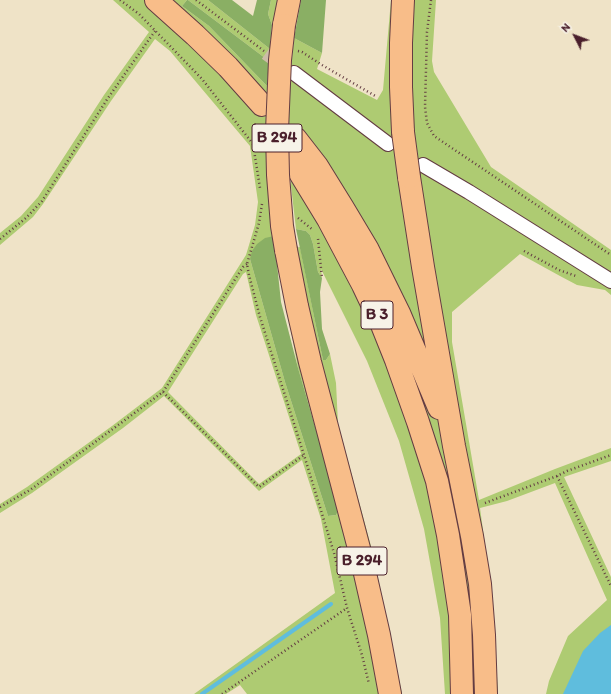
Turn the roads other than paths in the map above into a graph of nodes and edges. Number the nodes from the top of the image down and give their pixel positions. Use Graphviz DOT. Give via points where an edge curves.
graph roads {
  1 [pos="156,0"];
  2 [pos="289,0"];
  3 [pos="403,0"];
  4 [pos="294,73"];
  5 [pos="262,105"];
  6 [pos="396,138"];
  7 [pos="296,139"];
  8 [pos="292,160"];
  9 [pos="416,171"];
  10 [pos="611,281"];
  11 [pos="454,446"];
  12 [pos="380,691"];
  13 [pos="462,694"];
  14 [pos="486,694"];
  1 -- 5 [label="highway" via="196,35"];
  2 -- 12 [label="highway, B 294, bridge" via="280,60 277,131 282,226 308,355 361,556 378,635"];
  3 -- 6 [label="highway" via="401,87"];
  4 -- 6 [label="street"];
  6 -- 9 [label="highway, bridge"];
  7 -- 11 [label="highway, B 3" via="324,178 368,250 399,314"];
  8 -- 13 [label="highway, B 3" via="328,219 376,312 396,360 437,481 460,615"];
  9 -- 10 [label="street" via="469,192"];
  9 -- 11 [label="highway" via="423,267"];
  11 -- 14 [label="highway, B 3" via="480,584"];
}
